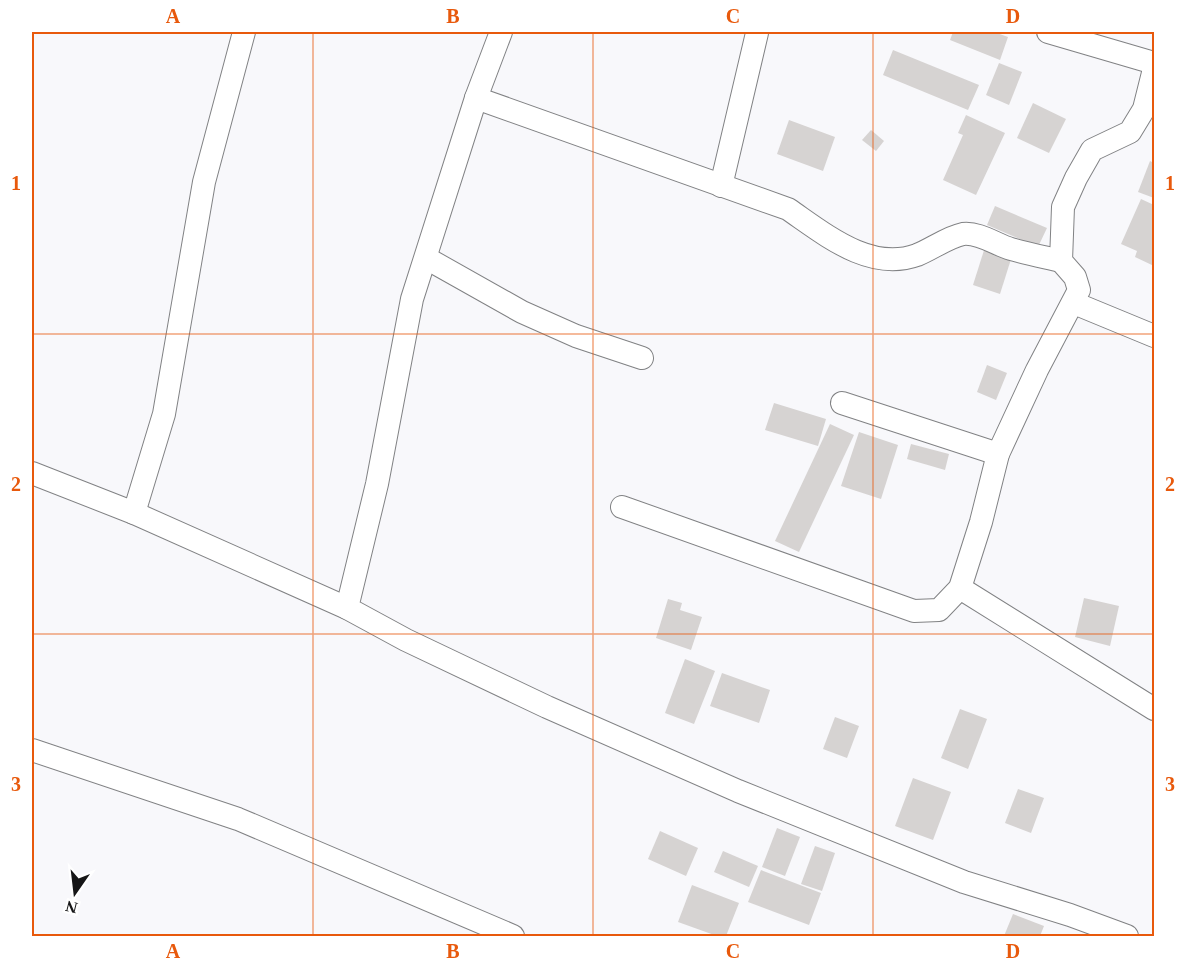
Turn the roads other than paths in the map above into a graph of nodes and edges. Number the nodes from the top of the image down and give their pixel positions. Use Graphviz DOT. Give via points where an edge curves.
graph roads {
  1 [pos="244,32"];
  2 [pos="501,32"];
  3 [pos="1047,32"];
  4 [pos="757,33"];
  5 [pos="1155,63"];
  6 [pos="1155,69"];
  7 [pos="476,98"];
  8 [pos="721,186"];
  9 [pos="426,258"];
  10 [pos="1061,261"];
  11 [pos="1074,303"];
  12 [pos="1155,336"];
  13 [pos="642,358"];
  14 [pos="842,402"];
  15 [pos="998,454"];
  16 [pos="32,473"];
  17 [pos="622,507"];
  18 [pos="134,513"];
  19 [pos="960,588"];
  20 [pos="347,608"];
  21 [pos="1155,709"];
  22 [pos="32,750"];
  23 [pos="513,936"];
  24 [pos="1127,936"];
  1 -- 18 [label="street" via="204,183 164,414"];
  2 -- 7 [label="street"];
  3 -- 5 [label="street"];
  4 -- 8 [label="street"];
  6 -- 10 [label="street" via="1144,109 1130,132 1092,150 1076,178 1063,207"];
  7 -- 8 [label="street"];
  7 -- 9 [label="street"];
  8 -- 10 [label="street" via="788,209 834,240 879,260 916,255 964,234"];
  9 -- 13 [label="street" via="522,312 576,336"];
  9 -- 20 [label="street" via="412,299 377,484"];
  10 -- 11 [label="street" via="1075,277 1079,290"];
  11 -- 12 [label="street"];
  11 -- 15 [label="street" via="1059,325"];
  14 -- 15 [label="street"];
  15 -- 19 [label="street"];
  16 -- 18 [label="street"];
  17 -- 19 [label="street" via="914,611 939,610"];
  18 -- 20 [label="street"];
  19 -- 21 [label="street"];
  20 -- 24 [label="street" via="547,706 738,791 964,882"];
  22 -- 23 [label="street" via="237,819"];
}
